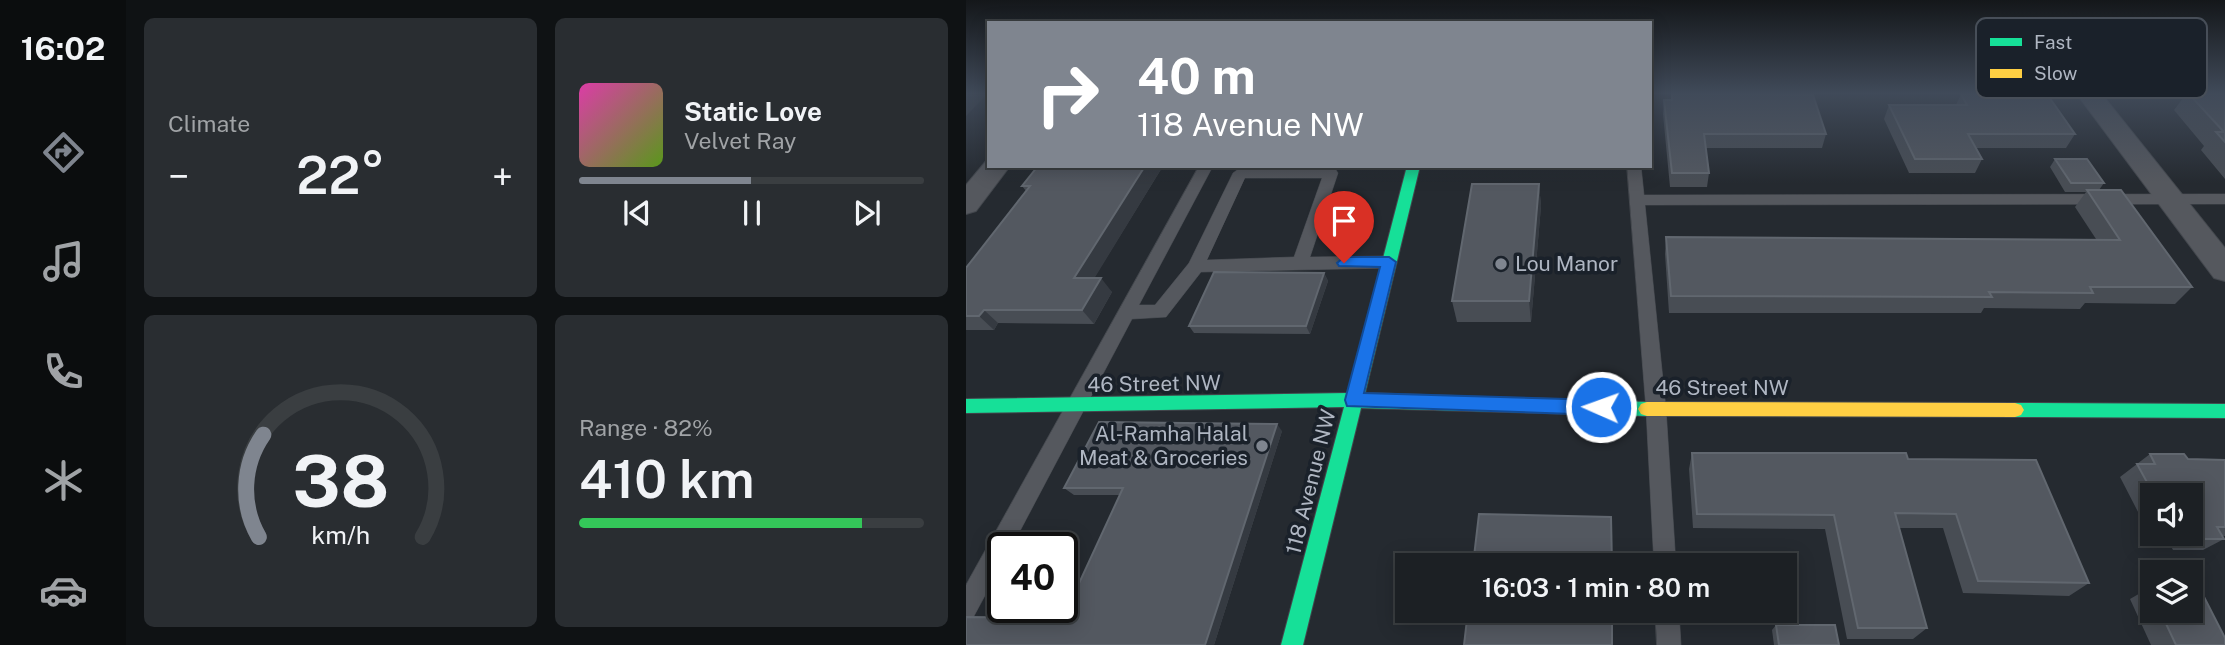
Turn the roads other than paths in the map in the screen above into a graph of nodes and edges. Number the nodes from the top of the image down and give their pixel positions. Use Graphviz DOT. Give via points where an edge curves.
graph roads {
  1 [pos="2111,123"];
  2 [pos="995,168"];
  3 [pos="1205,168"];
  4 [pos="1413,168"];
  5 [pos="1634,168"];
  6 [pos="1240,170"];
  7 [pos="1334,170"];
  8 [pos="2225,198"];
  9 [pos="2170,199"];
  10 [pos="1637,200"];
  11 [pos="966,204"];
  12 [pos="1389,262"];
  13 [pos="1300,263"];
  14 [pos="1196,266"];
  15 [pos="2225,270"];
  16 [pos="1128,312"];
  17 [pos="1353,400"];
  18 [pos="966,406"];
  19 [pos="1076,407"];
  20 [pos="1656,409"];
  21 [pos="2225,411"];
  22 [pos="1664,553"];
  23 [pos="966,608"];
  24 [pos="1668,623"];
  25 [pos="1292,645"];
  26 [pos="1669,645"];
  1 -- 9 [label="street"];
  2 -- 11 [label="street"];
  3 -- 16 [label="lane"];
  4 -- 12 [label="street, 118 Avenue NW"];
  5 -- 10 [label="lane"];
  6 -- 7 [label="lane"];
  6 -- 14 [label="lane"];
  7 -- 13 [label="lane"];
  8 -- 9 [label="lane"];
  9 -- 10 [label="lane"];
  9 -- 15 [label="street"];
  10 -- 20 [label="lane"];
  12 -- 13 [label="lane"];
  12 -- 17 [label="street, 118 Avenue NW"];
  13 -- 14 [label="lane"];
  14 -- 16 [label="lane" via="1160,312"];
  16 -- 19 [label="lane"];
  17 -- 19 [label="street, 46 Street NW"];
  17 -- 20 [label="street, 46 Street NW"];
  17 -- 25 [label="street, 118 Avenue NW"];
  18 -- 19 [label="street, 46 Street NW"];
  19 -- 23 [label="lane"];
  20 -- 21 [label="street, 46 Street NW"];
  20 -- 22 [label="lane"];
  24 -- 26 [label="lane"];
}
